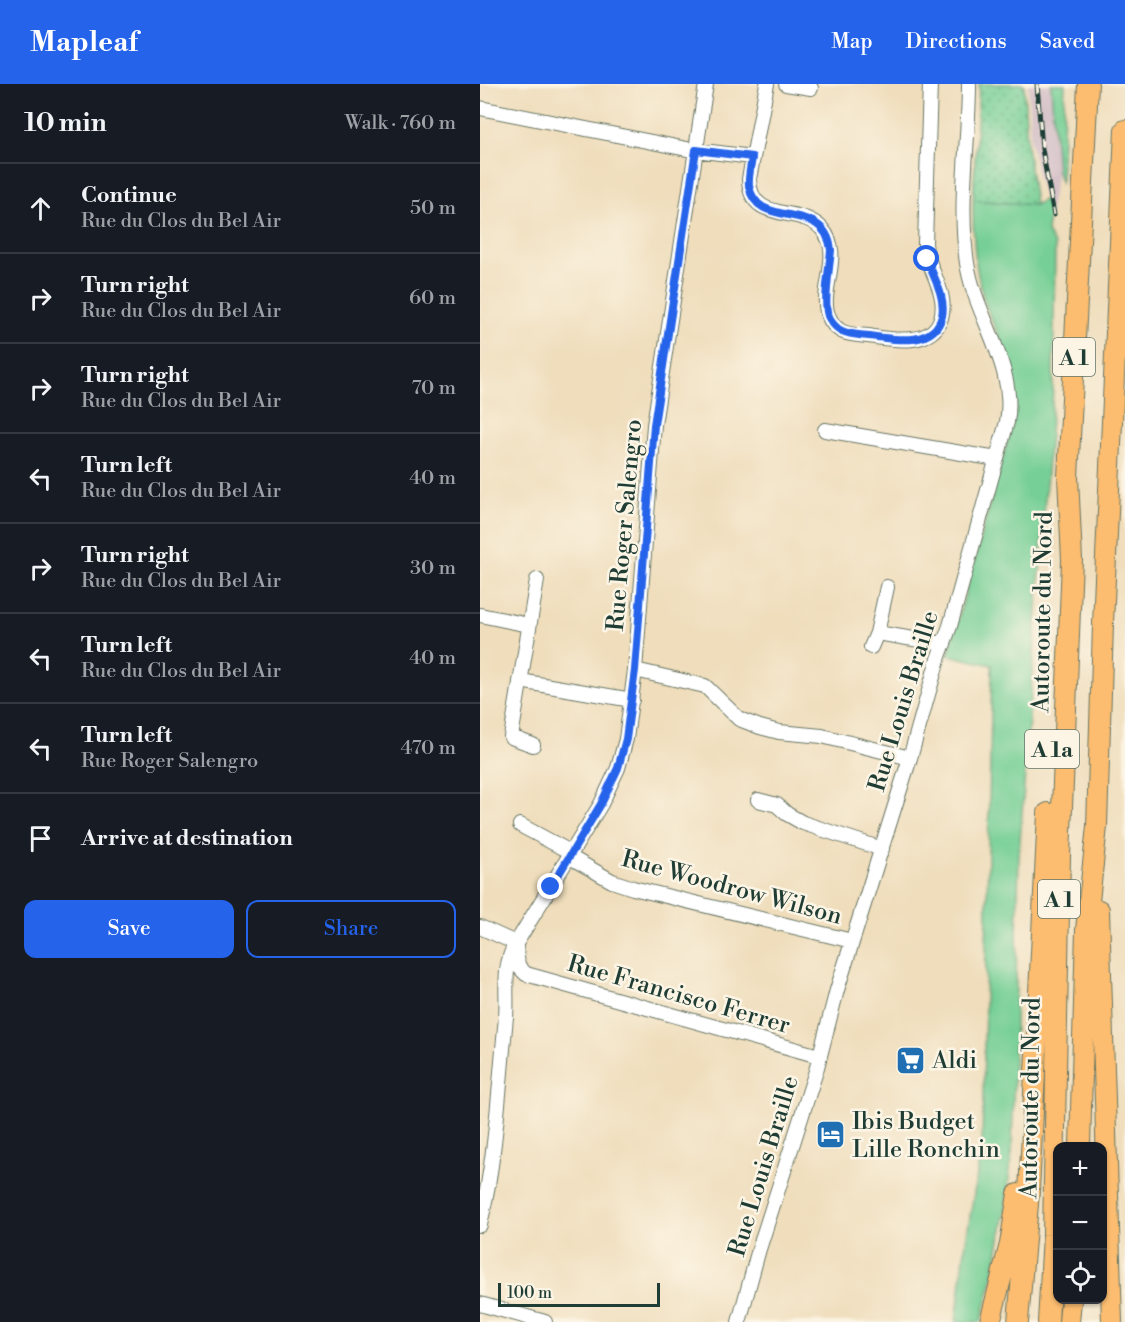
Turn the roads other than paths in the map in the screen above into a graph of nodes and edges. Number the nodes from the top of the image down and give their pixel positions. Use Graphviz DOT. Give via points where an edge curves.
graph roads {
  1 [pos="706,84"];
  2 [pos="767,84"];
  3 [pos="786,84"];
  4 [pos="930,84"];
  5 [pos="969,84"];
  6 [pos="1088,84"];
  7 [pos="811,88"];
  8 [pos="480,108"];
  9 [pos="1125,130"];
  10 [pos="696,150"];
  11 [pos="752,157"];
  12 [pos="825,430"];
  13 [pos="997,459"];
  14 [pos="1068,477"];
  15 [pos="537,580"];
  16 [pos="887,587"];
  17 [pos="480,615"];
  18 [pos="529,625"];
  19 [pos="877,633"];
  20 [pos="944,644"];
  21 [pos="871,646"];
  22 [pos="635,670"];
  23 [pos="520,681"];
  24 [pos="632,700"];
  25 [pos="533,745"];
  26 [pos="910,758"];
  27 [pos="758,801"];
  28 [pos="520,825"];
  29 [pos="1097,826"];
  30 [pos="882,849"];
  31 [pos="571,855"];
  32 [pos="480,927"];
  33 [pos="480,935"];
  34 [pos="852,941"];
  35 [pos="512,951"];
  36 [pos="526,974"];
  37 [pos="507,1009"];
  38 [pos="1038,1021"];
  39 [pos="819,1056"];
  40 [pos="1080,1142"];
  41 [pos="480,1225"];
  42 [pos="480,1304"];
  43 [pos="1071,1304"];
  44 [pos="545,1322"];
  45 [pos="739,1322"];
  46 [pos="990,1322"];
  47 [pos="1018,1322"];
  48 [pos="1048,1322"];
  49 [pos="1069,1322"];
  50 [pos="1112,1322"];
  1 -- 10 [label="street, Rue Roger Salengro"];
  2 -- 11 [label="street"];
  3 -- 7 [label="street"];
  4 -- 11 [label="street" via="924,243 943,309 937,326 923,336 892,339 845,333 834,325 826,311 831,250 828,237 809,218 773,212 758,202 749,185"];
  5 -- 13 [label="street, Rue Louis Braille" via="964,200 967,263 973,293 1002,366 1009,395 1007,422"];
  6 -- 14 [label="highway, Autoroute du Nord / A 1"];
  8 -- 10 [label="street"];
  9 -- 29 [label="highway, A 1"];
  10 -- 11 [label="street"];
  10 -- 22 [label="street, Rue Roger Salengro" via="654,425"];
  12 -- 13 [label="street"];
  13 -- 20 [label="street, Rue Louis Braille"];
  14 -- 38 [label="highway, A 1a"];
  14 -- 48 [label="highway, Autoroute du Nord / A 1" via="1072,560"];
  15 -- 18 [label="street"];
  16 -- 19 [label="street"];
  17 -- 18 [label="street"];
  18 -- 23 [label="street"];
  19 -- 20 [label="street"];
  19 -- 21 [label="street"];
  20 -- 26 [label="street, Rue Louis Braille"];
  22 -- 24 [label="street, Rue Roger Salengro"];
  22 -- 26 [label="street" via="705,686 739,719 760,728 822,736"];
  23 -- 24 [label="street"];
  23 -- 25 [label="street" via="511,737"];
  24 -- 31 [label="street, Rue Roger Salengro" via="618,768"];
  26 -- 30 [label="street, Rue Louis Braille"];
  27 -- 30 [label="street" via="777,805 808,825"];
  28 -- 31 [label="street, Rue Woodrow Wilson"];
  29 -- 40 [label="highway, A 1" via="1086,930"];
  29 -- 50 [label="highway"];
  30 -- 34 [label="street, Rue Louis Braille"];
  31 -- 34 [label="street, Rue Woodrow Wilson" via="612,881 633,888"];
  31 -- 35 [label="street, Rue Roger Salengro"];
  32 -- 35 [label="street" via="509,940"];
  33 -- 35 [label="street"];
  34 -- 39 [label="street, Rue Louis Braille"];
  35 -- 36 [label="street"];
  35 -- 37 [label="street, Rue Roger Salengro" via="507,972"];
  36 -- 37 [label="street, Rue Roger Salengro" via="513,980"];
  36 -- 39 [label="street, Rue Francisco Ferrer"];
  37 -- 41 [label="street, Rue Roger Salengro" via="490,1170"];
  38 -- 46 [label="highway" via="1014,1218"];
  38 -- 47 [label="highway, A 1a"];
  39 -- 45 [label="street, Rue Louis Braille"];
  42 -- 44 [label="street"];
  43 -- 49 [label="highway"];
}
